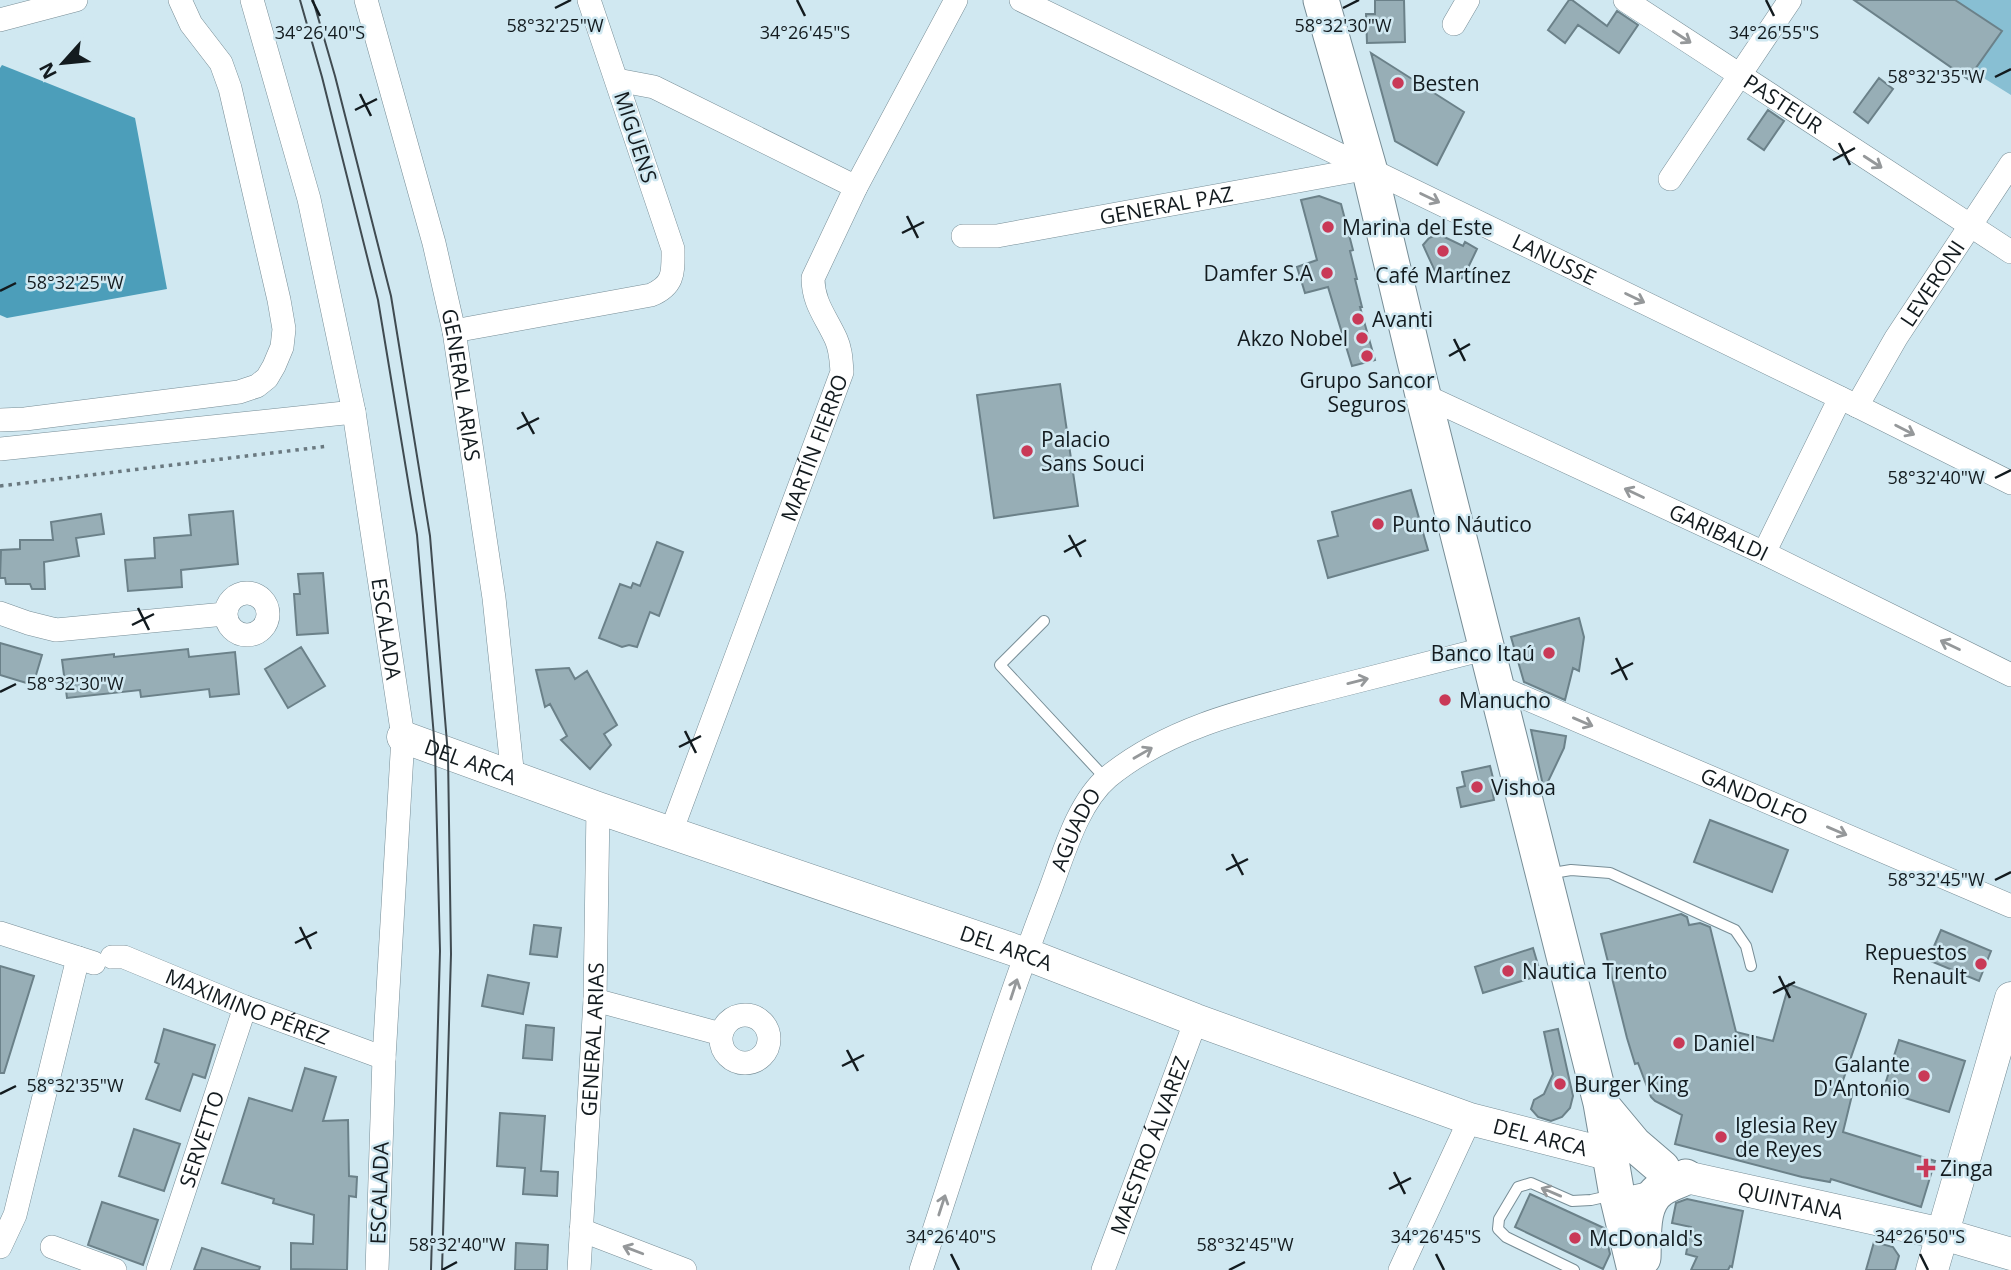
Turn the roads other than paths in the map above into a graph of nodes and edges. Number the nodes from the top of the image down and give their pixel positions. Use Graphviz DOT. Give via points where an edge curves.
graph roads {
  1 [pos="76,0"];
  2 [pos="180,0"];
  3 [pos="252,0"];
  4 [pos="366,0"];
  5 [pos="589,0"];
  6 [pos="956,0"];
  7 [pos="1021,0"];
  8 [pos="1321,0"];
  9 [pos="1468,0"];
  10 [pos="1625,0"];
  11 [pos="1790,0"];
  12 [pos="0,20"];
  13 [pos="1454,24"];
  14 [pos="1740,75"];
  15 [pos="617,80"];
  16 [pos="2011,164"];
  17 [pos="1369,168"];
  18 [pos="1671,179"];
  19 [pos="856,187"];
  20 [pos="1969,225"];
  21 [pos="963,236"];
  22 [pos="2011,252"];
  23 [pos="454,331"];
  24 [pos="1423,395"];
  25 [pos="1849,402"];
  26 [pos="354,412"];
  27 [pos="0,420"];
  28 [pos="0,449"];
  29 [pos="2011,483"];
  30 [pos="1764,553"];
  31 [pos="0,613"];
  32 [pos="225,614"];
  33 [pos="1044,621"];
  34 [pos="1488,648"];
  35 [pos="2011,675"];
  36 [pos="1497,686"];
  37 [pos="403,737"];
  38 [pos="513,778"];
  39 [pos="1106,779"];
  40 [pos="598,808"];
  41 [pos="671,832"];
  42 [pos="1544,875"];
  43 [pos="2011,906"];
  44 [pos="0,933"];
  45 [pos="1026,954"];
  46 [pos="94,960"];
  47 [pos="1751,966"];
  48 [pos="2011,998"];
  49 [pos="595,1000"];
  50 [pos="245,1007"];
  51 [pos="1196,1020"];
  52 [pos="721,1034"];
  53 [pos="384,1058"];
  54 [pos="1601,1103"];
  55 [pos="1470,1119"];
  56 [pos="1611,1155"];
  57 [pos="1674,1172"];
  58 [pos="1617,1195"];
  59 [pos="581,1230"];
  60 [pos="1943,1234"];
  61 [pos="0,1247"];
  62 [pos="52,1247"];
  63 [pos="2011,1254"];
  64 [pos="115,1270"];
  65 [pos="158,1270"];
  66 [pos="377,1270"];
  67 [pos="579,1270"];
  68 [pos="685,1270"];
  69 [pos="921,1270"];
  70 [pos="1103,1270"];
  71 [pos="1400,1270"];
  72 [pos="1574,1270"];
  73 [pos="1635,1270"];
  74 [pos="1642,1270"];
  75 [pos="1932,1270"];
  1 -- 12 [label="street"];
  2 -- 27 [label="street" via="191,24 221,64 230,88 279,300 284,329 278,357 267,379 239,392"];
  3 -- 26 [label="street, ESCALADA" via="309,199"];
  4 -- 23 [label="street, GENERAL ARIAS"];
  5 -- 15 [label="street, MIGUENS"];
  6 -- 19 [label="street, MARTÍN FIERRO"];
  7 -- 17 [label="street, LANUSSE"];
  8 -- 17 [label="main road"];
  9 -- 13 [label="street"];
  10 -- 14 [label="street, PASTEUR, one-way"];
  11 -- 14 [label="street"];
  14 -- 18 [label="street"];
  14 -- 20 [label="street, PASTEUR, one-way"];
  15 -- 19 [label="street" via="654,87"];
  15 -- 23 [label="street, MIGUENS" via="673,249 673,276 662,291 651,295"];
  16 -- 20 [label="street, LEVERONI"];
  17 -- 21 [label="street, GENERAL PAZ" via="997,236"];
  17 -- 24 [label="main road"];
  17 -- 25 [label="street, LANUSSE, one-way"];
  19 -- 41 [label="street, MARTÍN FIERRO" via="813,278 813,292 837,341 842,372"];
  20 -- 22 [label="street, PASTEUR"];
  20 -- 25 [label="street, LEVERONI"];
  23 -- 38 [label="street, GENERAL ARIAS" via="494,598"];
  30 -- 24 [label="street, GARIBALDI, one-way"];
  24 -- 34 [label="main road"];
  25 -- 29 [label="street, LANUSSE, one-way"];
  25 -- 30 [label="street, LEVERONI"];
  26 -- 28 [label="street"];
  26 -- 37 [label="street, ESCALADA"];
  35 -- 30 [label="street, GARIBALDI, one-way"];
  31 -- 32 [label="street" via="56,630"];
  33 -- 39 [label="lane" via="1000,664"];
  34 -- 36 [label="main road"];
  39 -- 34 [label="street, AGUADO, one-way" via="1149,749 1241,712"];
  36 -- 42 [label="main road"];
  36 -- 43 [label="street, GANDOLFO, one-way"];
  37 -- 38 [label="street, DEL ARCA"];
  37 -- 53 [label="street, ESCALADA"];
  38 -- 40 [label="street, DEL ARCA"];
  39 -- 45 [label="street, AGUADO" via="1074,827"];
  40 -- 41 [label="street, DEL ARCA"];
  40 -- 49 [label="street, GENERAL ARIAS"];
  41 -- 45 [label="street, DEL ARCA"];
  42 -- 47 [label="lane" via="1571,870 1610,873 1735,930"];
  42 -- 54 [label="main road"];
  44 -- 46 [label="street, MAXIMINO PÉREZ"];
  45 -- 51 [label="street, DEL ARCA"];
  69 -- 45 [label="street, AGUADO, one-way"];
  46 -- 50 [label="street, MAXIMINO PÉREZ" via="124,957"];
  46 -- 61 [label="street" via="15,1215"];
  48 -- 60 [label="street"];
  49 -- 52 [label="street"];
  49 -- 59 [label="street, GENERAL ARIAS"];
  50 -- 53 [label="street, MAXIMINO PÉREZ"];
  50 -- 65 [label="street, SERVETTO"];
  51 -- 55 [label="street, DEL ARCA"];
  51 -- 70 [label="street, MAESTRO ÁLVAREZ"];
  53 -- 66 [label="street, ESCALADA"];
  54 -- 56 [label="main road"];
  54 -- 57 [label="main road" via="1627,1137"];
  55 -- 56 [label="street, DEL ARCA"];
  55 -- 71 [label="street"];
  56 -- 57 [label="main road, QUINTANA"];
  56 -- 58 [label="main road"];
  57 -- 58 [label="lane"];
  57 -- 60 [label="street, QUINTANA"];
  57 -- 74 [label="main road" via="1651,1199 1646,1214"];
  58 -- 72 [label="lane, one-way" via="1572,1201 1531,1183 1518,1187 1499,1219 1498,1229 1506,1237"];
  58 -- 73 [label="main road"];
  59 -- 67 [label="street, GENERAL ARIAS"];
  68 -- 59 [label="street, one-way"];
  60 -- 63 [label="street, QUINTANA"];
  60 -- 75 [label="street"];
  62 -- 64 [label="street"];
}
